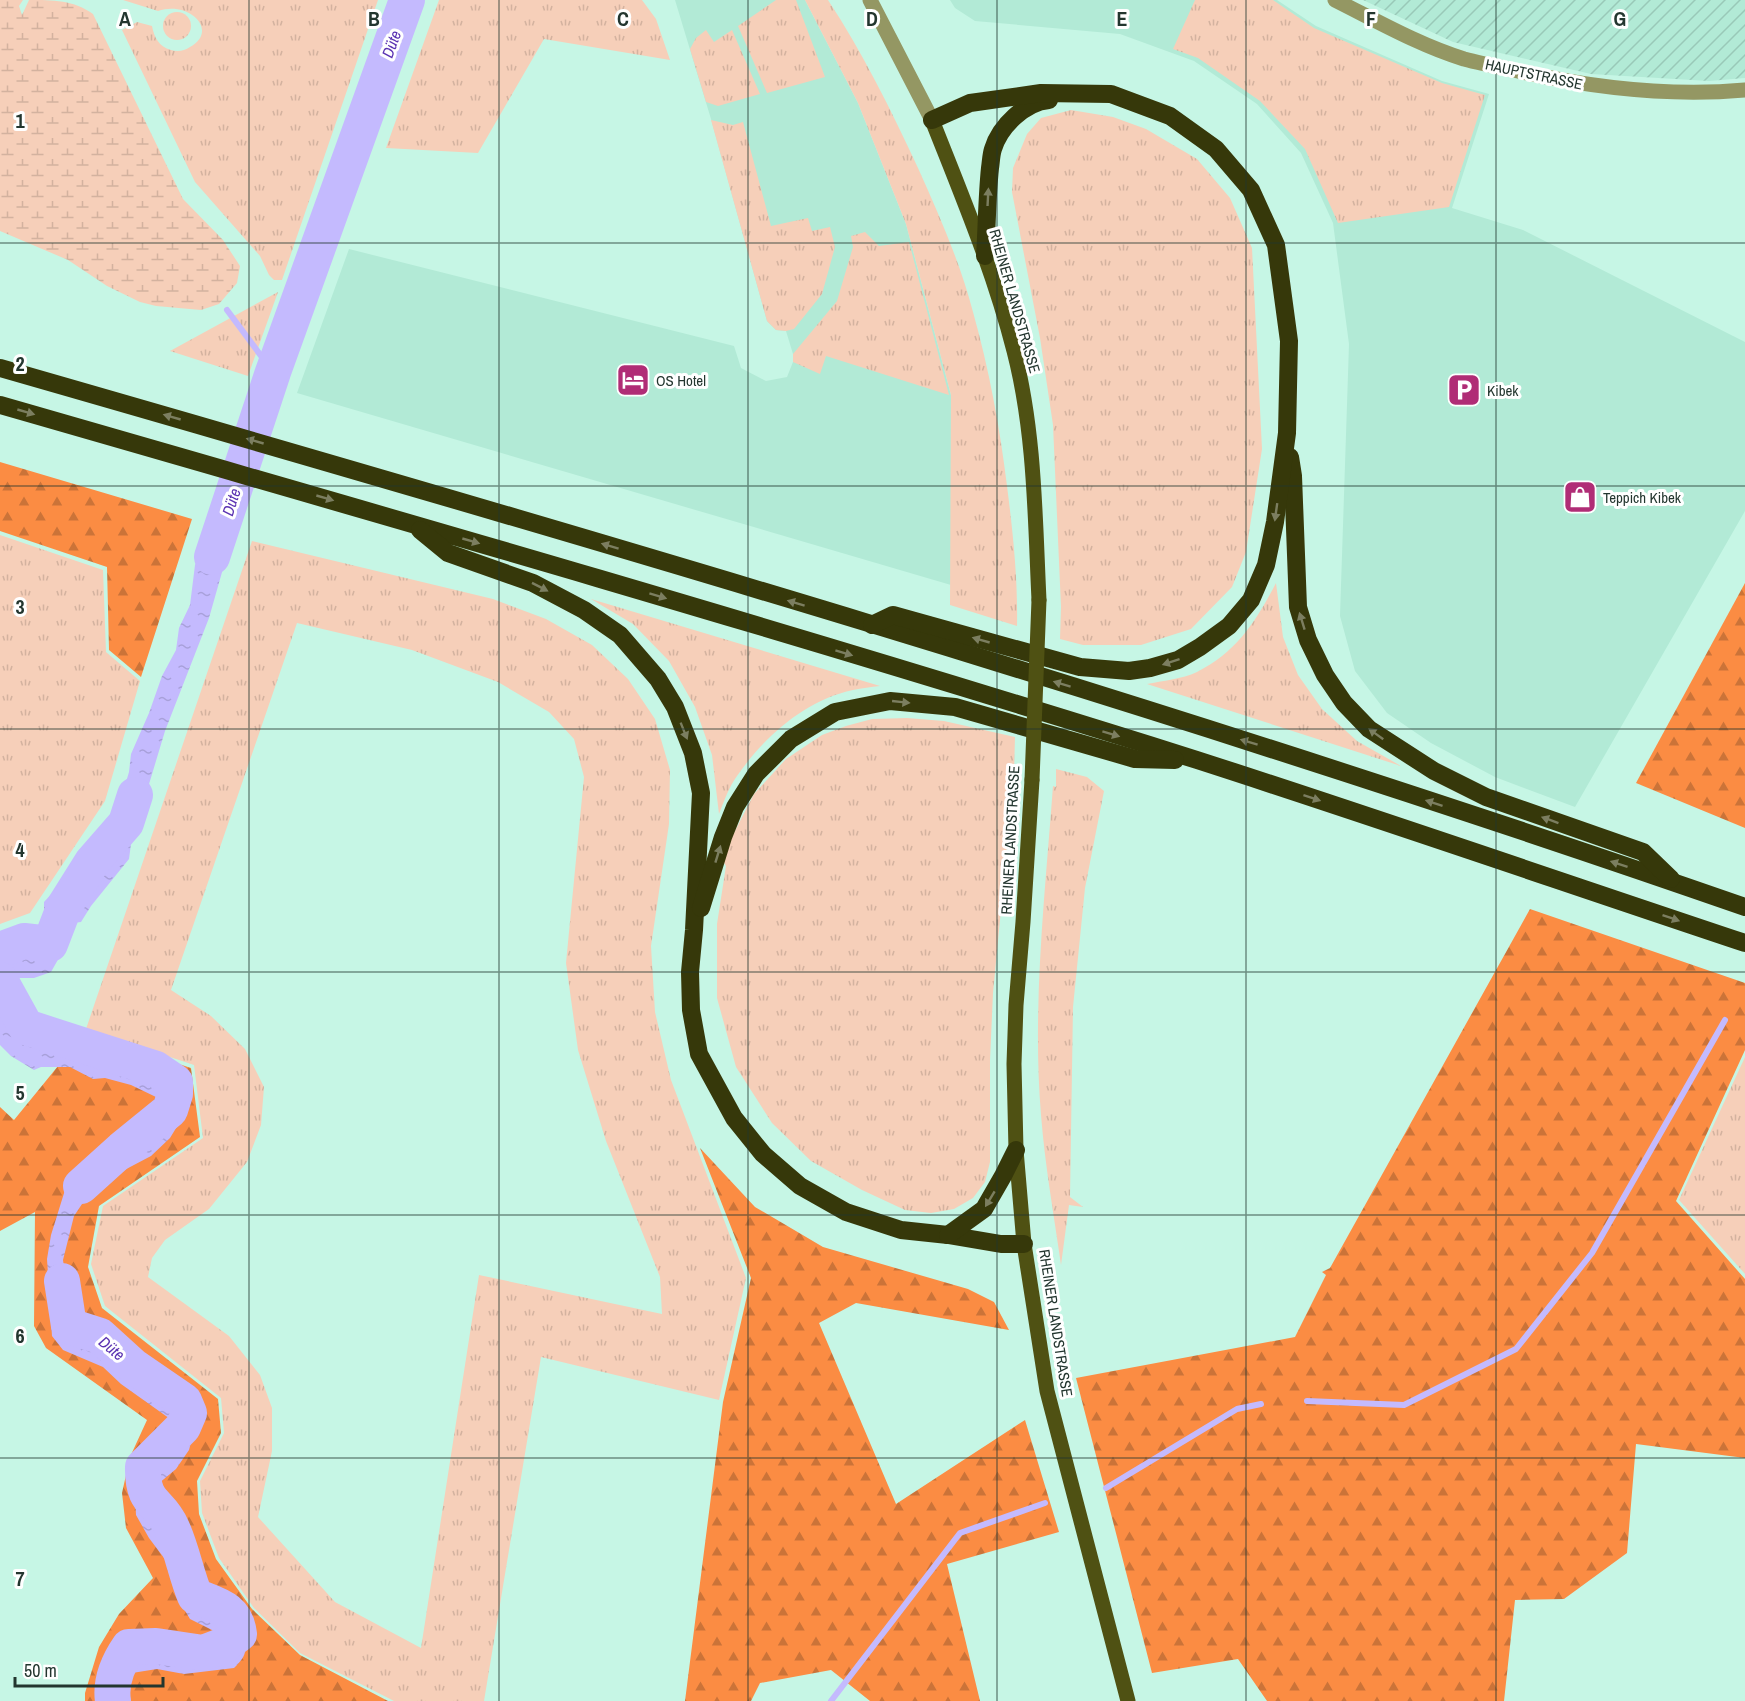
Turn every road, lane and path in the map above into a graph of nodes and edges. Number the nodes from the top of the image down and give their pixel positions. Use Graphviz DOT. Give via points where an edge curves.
graph roads {
  1 [pos="870,0"];
  2 [pos="1335,0"];
  3 [pos="1745,90"];
  4 [pos="1111,94"];
  5 [pos="932,120"];
  6 [pos="986,256"];
  7 [pos="0,368"];
  8 [pos="0,405"];
  9 [pos="1287,433"];
  10 [pos="414,525"];
  11 [pos="872,626"];
  12 [pos="1197,760"];
  13 [pos="1675,882"];
  14 [pos="1745,907"];
  15 [pos="694,930"];
  16 [pos="1745,943"];
  17 [pos="1016,1149"];
  18 [pos="948,1234"];
  19 [pos="1024,1244"];
  20 [pos="1128,1701"];
  1 -- 5 [label="street, RHEINER LANDSTRASSE"];
  2 -- 3 [label="street, HAUPTSTRASSE" via="1405,36 1464,59 1533,75 1637,90"];
  4 -- 5 [label="highway" via="1041,93 970,103"];
  6 -- 4 [label="highway, one-way" via="993,149 1005,127 1025,108 1043,100"];
  4 -- 9 [label="highway" via="1170,116 1216,149 1251,190 1276,245 1289,341"];
  5 -- 6 [label="main road, RHEINER LANDSTRASSE"];
  6 -- 17 [label="main road, RHEINER LANDSTRASSE, bridge" via="1023,397 1035,510 1039,600 1032,780 1016,1005"];
  11 -- 7 [label="highway, one-way"];
  8 -- 10 [label="highway, one-way"];
  9 -- 11 [label="highway, one-way" via="1266,565 1251,600 1230,626 1178,660 1129,671 1080,667 893,615"];
  13 -- 9 [label="highway, one-way" via="1643,852 1486,797 1434,771 1369,729 1344,703 1324,675 1298,607 1293,476"];
  10 -- 12 [label="highway, one-way"];
  10 -- 15 [label="highway, one-way" via="448,553 533,583 584,610 620,635 658,679 675,707 693,753 701,793"];
  13 -- 11 [label="highway, one-way" via="1279,751"];
  15 -- 12 [label="highway, one-way" via="723,837 735,807 756,774 791,739 835,712 890,701 955,707 1135,759"];
  12 -- 16 [label="highway, one-way"];
  13 -- 14 [label="highway"];
  15 -- 18 [label="highway" via="691,1010 699,1054 734,1118 763,1154 800,1186 846,1212 901,1230"];
  17 -- 18 [label="highway, one-way" via="984,1209"];
  17 -- 19 [label="main road, RHEINER LANDSTRASSE"];
  18 -- 19 [label="highway" via="1001,1244"];
  19 -- 20 [label="main road, RHEINER LANDSTRASSE" via="1047,1391"];
}
